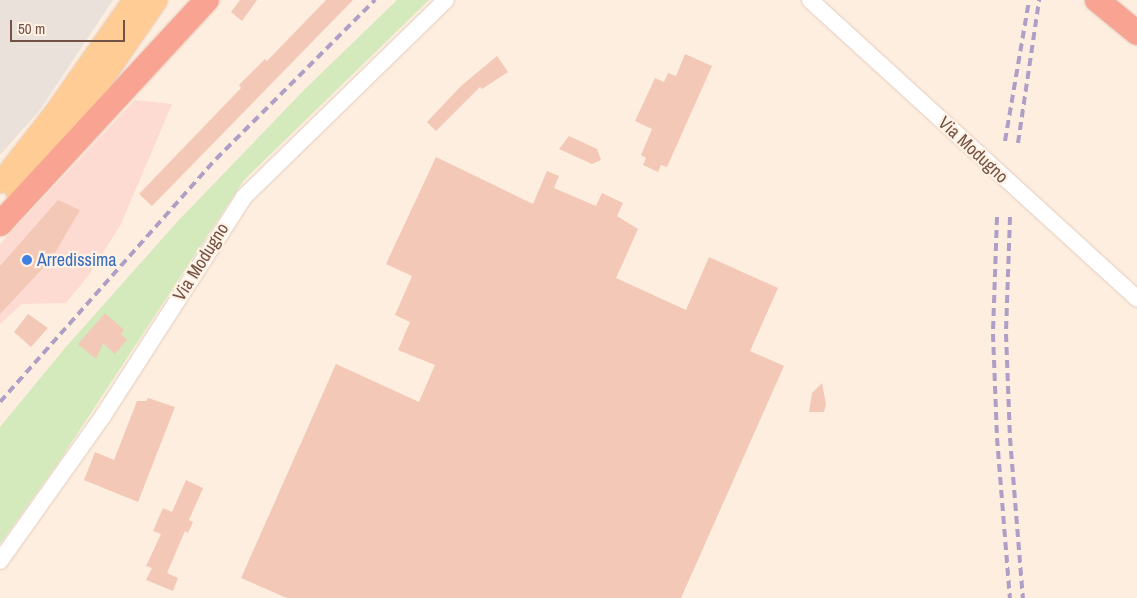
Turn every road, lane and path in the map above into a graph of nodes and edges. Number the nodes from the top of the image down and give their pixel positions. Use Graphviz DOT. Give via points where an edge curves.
graph roads {
  1 [pos="133,0"];
  2 [pos="156,0"];
  3 [pos="207,0"];
  4 [pos="446,0"];
  5 [pos="810,0"];
  6 [pos="1097,0"];
  7 [pos="1137,33"];
  8 [pos="1,181"];
  9 [pos="0,212"];
  10 [pos="0,224"];
  11 [pos="1137,299"];
  12 [pos="0,561"];
  1 -- 8 [label="main road" via="56,110"];
  2 -- 9 [label="main road" via="86,102"];
  3 -- 10 [label="highway"];
  4 -- 12 [label="street, Via Modugno" via="244,197 103,416"];
  5 -- 11 [label="street, Via Modugno"];
  6 -- 7 [label="highway"];
}
